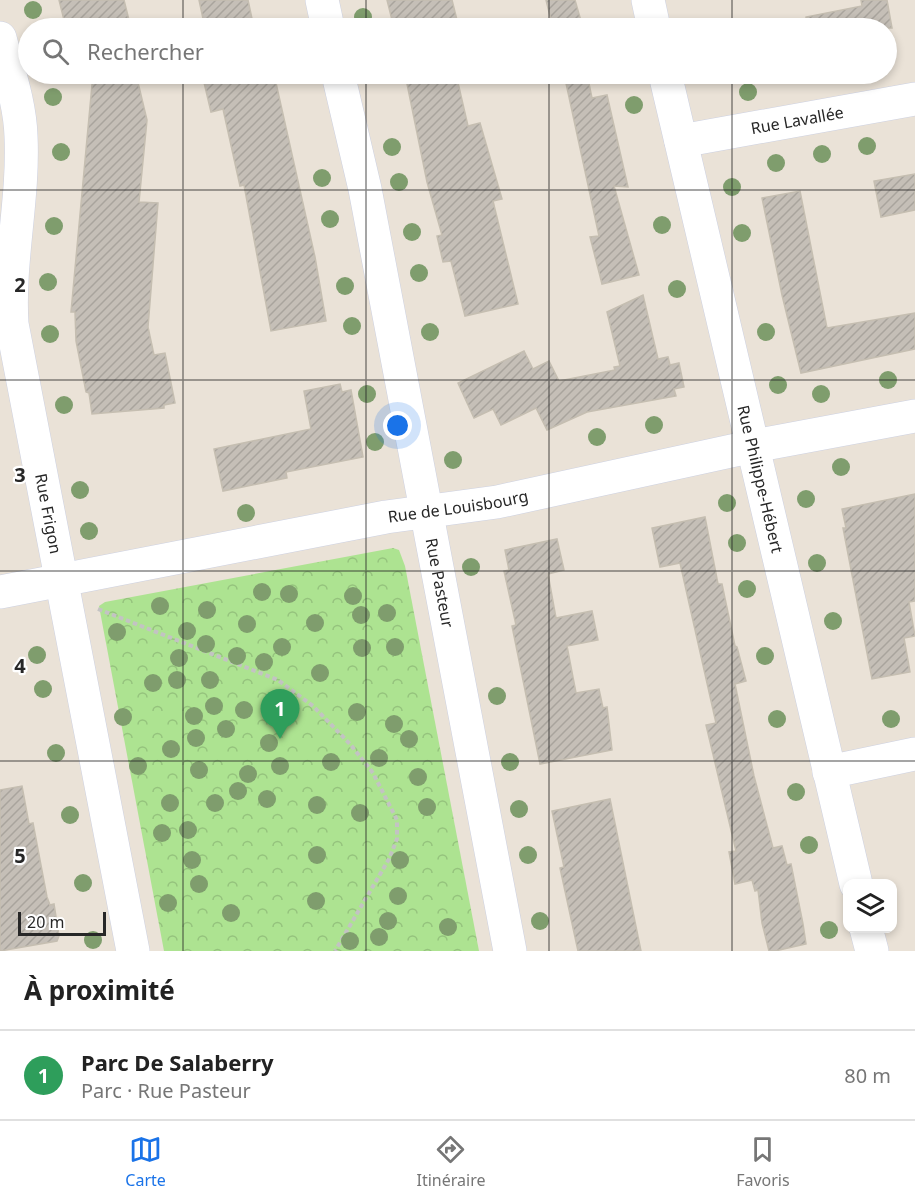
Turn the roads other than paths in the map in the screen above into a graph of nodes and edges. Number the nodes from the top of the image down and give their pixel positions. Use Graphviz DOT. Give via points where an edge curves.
graph roads {
  1 [pos="321,0"];
  2 [pos="648,0"];
  3 [pos="326,18"];
  4 [pos="652,18"];
  5 [pos="2,57"];
  6 [pos="340,84"];
  7 [pos="667,84"];
  8 [pos="915,99"];
  9 [pos="681,141"];
  10 [pos="915,416"];
  11 [pos="754,446"];
  12 [pos="426,512"];
  13 [pos="61,580"];
  14 [pos="0,592"];
  15 [pos="915,754"];
  16 [pos="829,772"];
  17 [pos="855,879"];
  18 [pos="867,933"];
  19 [pos="132,951"];
  20 [pos="510,951"];
  21 [pos="872,951"];
  1 -- 3 [label="street"];
  2 -- 4 [label="street"];
  5 -- 13 [label="street, Rue Frigon" via="21,134 12,324"];
  6 -- 12 [label="street, Rue Pasteur" via="365,189"];
  7 -- 9 [label="street, Rue Philippe-Hébert"];
  8 -- 9 [label="street, Rue Lavallée"];
  9 -- 11 [label="street, Rue Philippe-Hébert"];
  10 -- 11 [label="street, Rue de Louisbourg"];
  11 -- 12 [label="street, Rue de Louisbourg" via="497,502"];
  11 -- 16 [label="street, Rue Philippe-Hébert"];
  12 -- 13 [label="street, Rue de Louisbourg"];
  12 -- 20 [label="street, Rue Pasteur"];
  13 -- 14 [label="street, Rue de Louisbourg"];
  13 -- 19 [label="street, Rue Frigon"];
  15 -- 16 [label="street"];
  16 -- 17 [label="street, Rue Philippe-Hébert"];
  18 -- 21 [label="street"];
}
